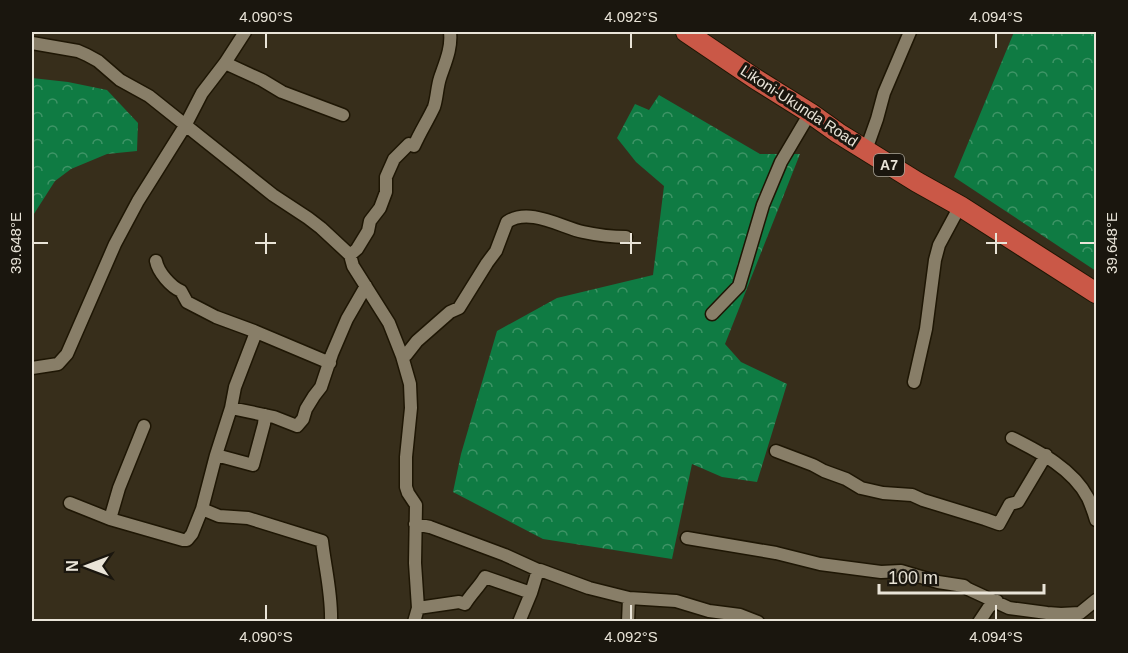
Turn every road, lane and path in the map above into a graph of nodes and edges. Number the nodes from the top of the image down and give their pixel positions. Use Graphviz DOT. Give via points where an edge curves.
graph roads {
  1 [pos="244,32"];
  2 [pos="450,32"];
  3 [pos="688,32"];
  4 [pos="910,32"];
  5 [pos="32,43"];
  6 [pos="225,63"];
  7 [pos="810,113"];
  8 [pos="343,116"];
  9 [pos="185,126"];
  10 [pos="866,150"];
  11 [pos="960,206"];
  12 [pos="626,237"];
  13 [pos="350,255"];
  14 [pos="156,261"];
  15 [pos="366,286"];
  16 [pos="1096,293"];
  17 [pos="712,314"];
  18 [pos="254,331"];
  19 [pos="402,356"];
  20 [pos="330,363"];
  21 [pos="32,368"];
  22 [pos="914,382"];
  23 [pos="231,408"];
  24 [pos="265,415"];
  25 [pos="144,426"];
  26 [pos="1012,438"];
  27 [pos="776,451"];
  28 [pos="216,455"];
  29 [pos="1046,455"];
  30 [pos="70,503"];
  31 [pos="202,509"];
  32 [pos="110,519"];
  33 [pos="1096,520"];
  34 [pos="415,524"];
  35 [pos="687,538"];
  36 [pos="538,570"];
  37 [pos="531,593"];
  38 [pos="629,598"];
  39 [pos="1096,600"];
  40 [pos="997,602"];
  41 [pos="418,608"];
  42 [pos="1032,616"];
  43 [pos="331,621"];
  44 [pos="414,621"];
  45 [pos="519,621"];
  46 [pos="628,621"];
  47 [pos="758,621"];
  48 [pos="979,621"];
  1 -- 6 [label="street"];
  2 -- 13 [label="street" via="448,57 429,118 414,146 409,144 394,159 380,208"];
  3 -- 7 [label="highway, Likoni-Ukunda Road / A7"];
  4 -- 10 [label="street" via="884,93"];
  5 -- 9 [label="street" via="87,55 149,96"];
  6 -- 8 [label="street" via="282,92"];
  6 -- 9 [label="street" via="202,93"];
  7 -- 10 [label="highway, Likoni-Ukunda Road / A7"];
  7 -- 17 [label="street" via="787,150 763,205 739,286"];
  9 -- 13 [label="street" via="309,218"];
  9 -- 21 [label="street" via="115,244 67,354 58,364"];
  10 -- 11 [label="highway, Likoni-Ukunda Road / A7"];
  11 -- 16 [label="highway, Likoni-Ukunda Road / A7"];
  11 -- 22 [label="street" via="935,260 926,330"];
  12 -- 19 [label="street" via="584,232 527,216 507,222 496,251 459,308"];
  13 -- 15 [label="street"];
  14 -- 18 [label="street" via="187,302"];
  15 -- 19 [label="street" via="389,323"];
  15 -- 20 [label="street" via="347,319"];
  18 -- 20 [label="street"];
  18 -- 23 [label="street"];
  19 -- 34 [label="street" via="410,384 411,408 406,487 416,504"];
  20 -- 24 [label="street" via="321,387 297,426"];
  23 -- 24 [label="street"];
  23 -- 28 [label="street"];
  24 -- 28 [label="street" via="253,465"];
  25 -- 32 [label="street"];
  26 -- 29 [label="street"];
  27 -- 29 [label="street" via="861,488 912,495 999,524 1010,504 1018,502"];
  28 -- 31 [label="street"];
  29 -- 33 [label="street" via="1080,484"];
  30 -- 32 [label="street"];
  31 -- 32 [label="street" via="187,540"];
  31 -- 43 [label="street" via="226,517 248,518 322,541"];
  34 -- 36 [label="street"];
  34 -- 41 [label="street"];
  35 -- 40 [label="street" via="820,564 902,571 964,585"];
  36 -- 37 [label="street"];
  36 -- 38 [label="street"];
  37 -- 41 [label="street" via="485,577 465,604"];
  37 -- 45 [label="street"];
  38 -- 46 [label="street"];
  38 -- 47 [label="street" via="676,602"];
  39 -- 42 [label="street" via="1080,613"];
  40 -- 42 [label="street"];
  40 -- 48 [label="street"];
  41 -- 44 [label="street"];
}
